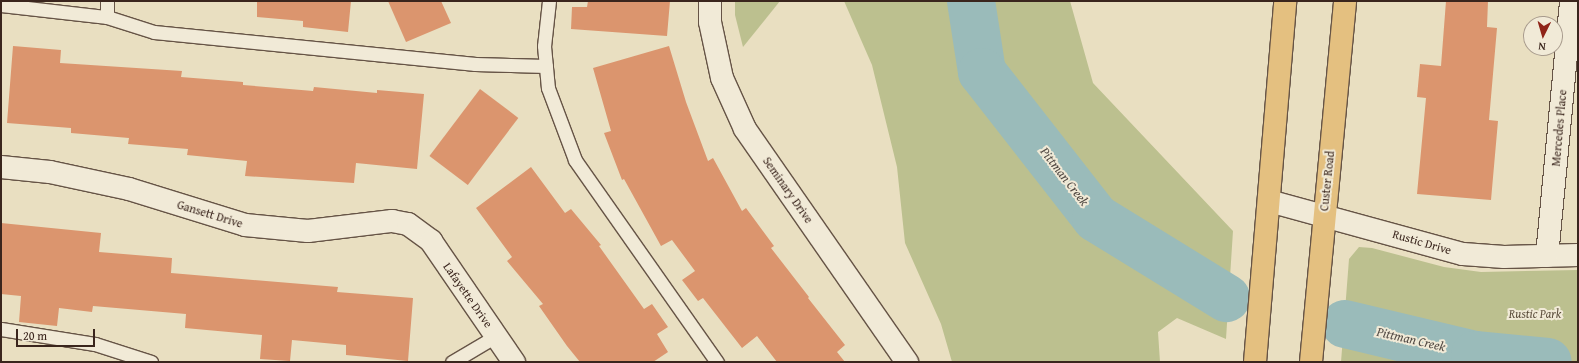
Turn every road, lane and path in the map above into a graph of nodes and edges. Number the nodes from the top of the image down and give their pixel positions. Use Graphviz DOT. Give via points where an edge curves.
graph roads {
  1 [pos="107,1"];
  2 [pos="549,1"];
  3 [pos="710,1"];
  4 [pos="1285,1"];
  5 [pos="1345,1"];
  6 [pos="1571,1"];
  7 [pos="1,5"];
  8 [pos="107,17"];
  9 [pos="546,66"];
  10 [pos="1,168"];
  11 [pos="1269,201"];
  12 [pos="1324,214"];
  13 [pos="420,231"];
  14 [pos="1578,255"];
  15 [pos="1546,256"];
  16 [pos="1,329"];
  17 [pos="496,336"];
  18 [pos="151,362"];
  19 [pos="452,362"];
  20 [pos="514,362"];
  21 [pos="717,362"];
  22 [pos="907,362"];
  23 [pos="1255,362"];
  24 [pos="1311,362"];
  1 -- 8 [label="lane"];
  2 -- 9 [label="lane" via="544,46"];
  3 -- 22 [label="street, Seminary Drive" via="710,22 722,78 746,129"];
  4 -- 11 [label="main road"];
  5 -- 12 [label="main road, Custer Road"];
  6 -- 15 [label="street, Mercedes Place"];
  7 -- 8 [label="lane"];
  8 -- 9 [label="lane" via="154,32 475,64"];
  9 -- 21 [label="lane" via="548,88 575,160"];
  10 -- 13 [label="street, Gansett Drive" via="50,172 129,189 245,225 308,231 392,221 408,224"];
  11 -- 12 [label="street, Rustic Drive"];
  11 -- 23 [label="main road"];
  12 -- 15 [label="street, Rustic Drive" via="1463,254 1504,257"];
  12 -- 24 [label="main road, Custer Road"];
  13 -- 17 [label="street, Lafayette Drive" via="431,241"];
  14 -- 15 [label="street, Rustic Drive"];
  16 -- 18 [label="lane" via="94,344"];
  17 -- 19 [label="lane"];
  17 -- 20 [label="street, Lafayette Drive"];
}
